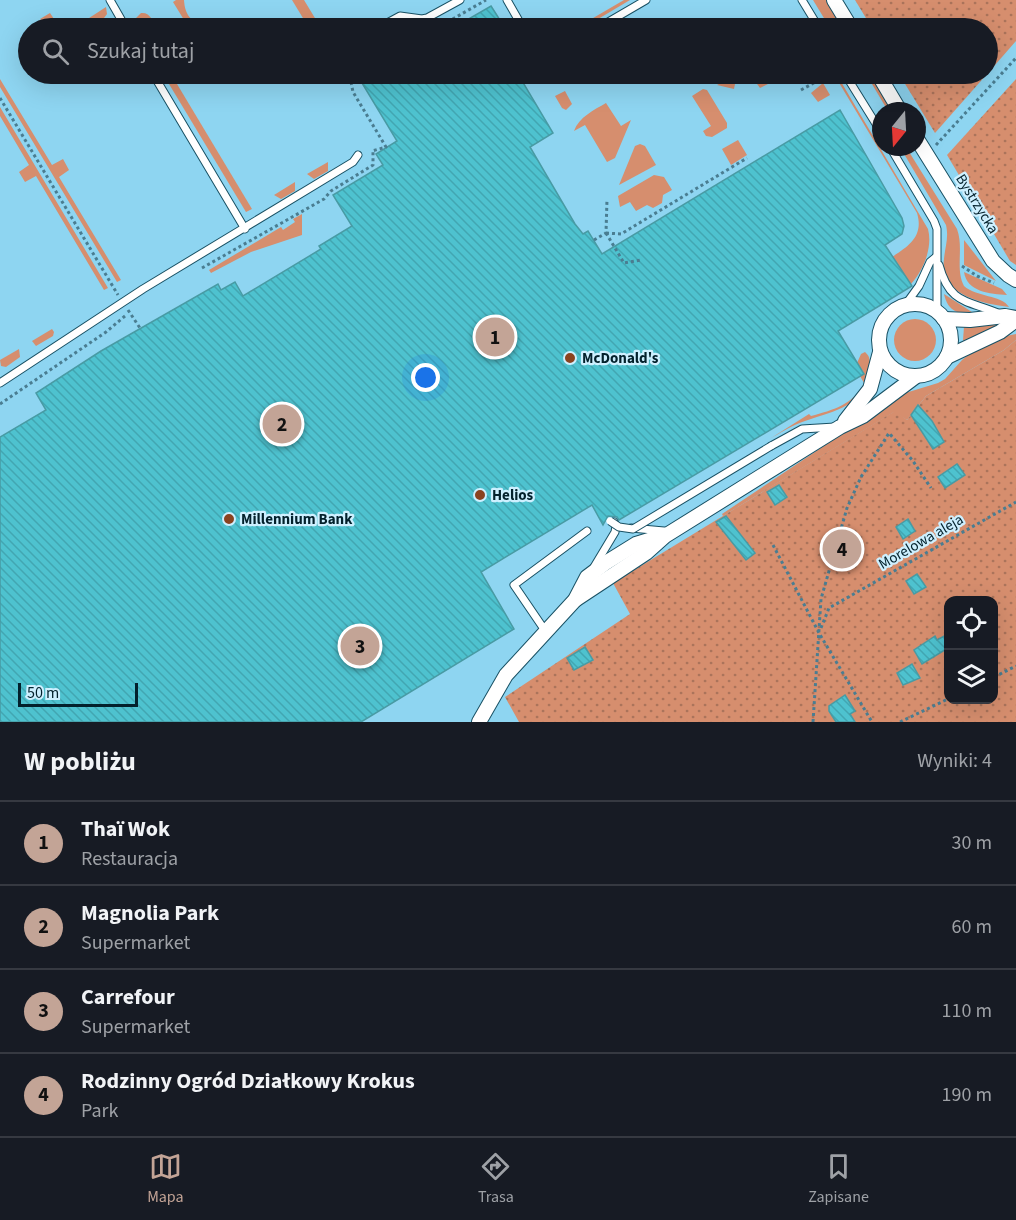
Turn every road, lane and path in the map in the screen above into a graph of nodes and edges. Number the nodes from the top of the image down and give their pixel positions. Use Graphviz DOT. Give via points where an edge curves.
graph roads {
  1 [pos="110,0"];
  2 [pos="460,0"];
  3 [pos="486,0"];
  4 [pos="507,0"];
  5 [pos="646,0"];
  6 [pos="802,0"];
  7 [pos="834,0"];
  8 [pos="120,18"];
  9 [pos="396,18"];
  10 [pos="427,18"];
  11 [pos="427,18"];
  12 [pos="454,18"];
  13 [pos="517,18"];
  14 [pos="615,18"];
  15 [pos="813,18"];
  16 [pos="845,18"];
  17 [pos="1016,58"];
  18 [pos="998,78"];
  19 [pos="159,84"];
  20 [pos="351,84"];
  21 [pos="812,84"];
  22 [pos="852,84"];
  23 [pos="884,84"];
  24 [pos="992,84"];
  25 [pos="801,90"];
  26 [pos="0,98"];
  27 [pos="895,102"];
  28 [pos="872,117"];
  29 [pos="373,151"];
  30 [pos="358,155"];
  31 [pos="895,156"];
  32 [pos="927,156"];
  33 [pos="747,158"];
  34 [pos="352,178"];
  35 [pos="355,182"];
  36 [pos="607,199"];
  37 [pos="245,229"];
  38 [pos="606,233"];
  39 [pos="594,240"];
  40 [pos="936,257"];
  41 [pos="641,260"];
  42 [pos="962,266"];
  43 [pos="202,268"];
  44 [pos="1016,280"];
  45 [pos="999,285"];
  46 [pos="122,303"];
  47 [pos="906,304"];
  48 [pos="129,313"];
  49 [pos="940,315"];
  50 [pos="1012,318"];
  51 [pos="140,328"];
  52 [pos="880,352"];
  53 [pos="947,357"];
  54 [pos="915,377"];
  55 [pos="0,383"];
  56 [pos="0,404"];
  57 [pos="840,427"];
  58 [pos="931,488"];
  59 [pos="1016,502"];
  60 [pos="612,521"];
  61 [pos="586,531"];
  62 [pos="668,533"];
  63 [pos="772,545"];
  64 [pos="587,577"];
  65 [pos="575,600"];
  66 [pos="546,632"];
  67 [pos="819,633"];
  68 [pos="1016,666"];
  69 [pos="998,675"];
  70 [pos="944,701"];
  71 [pos="479,722"];
  72 [pos="813,722"];
  73 [pos="872,722"];
  74 [pos="900,722"];
  1 -- 8 [label="lane"];
  2 -- 10 [label="lane"];
  3 -- 12 [label="path"];
  4 -- 13 [label="lane"];
  5 -- 14 [label="lane"];
  6 -- 15 [label="lane"];
  7 -- 16 [label="street"];
  9 -- 11 [label="lane"];
  17 -- 18 [label="path"];
  19 -- 37 [label="lane"];
  20 -- 29 [label="path" via="386,147"];
  21 -- 25 [label="path"];
  22 -- 28 [label="lane"];
  23 -- 27 [label="street"];
  24 -- 32 [label="path"];
  26 -- 46 [label="path"];
  29 -- 30 [label="path"];
  29 -- 34 [label="path" via="373,165"];
  30 -- 37 [label="lane" via="353,162"];
  31 -- 40 [label="lane" via="934,221 938,238"];
  32 -- 44 [label="street, Bystrzycka" via="993,261"];
  33 -- 38 [label="path" via="621,234"];
  34 -- 35 [label="path"];
  34 -- 43 [label="path" via="324,199"];
  36 -- 38 [label="path"];
  37 -- 46 [label="lane"];
  38 -- 39 [label="path"];
  38 -- 41 [label="path" via="624,263"];
  40 -- 47 [label="lane"];
  40 -- 49 [label="lane"];
  40 -- 50 [label="lane" via="943,282 965,302"];
  42 -- 45 [label="path"];
  46 -- 48 [label="path"];
  46 -- 55 [label="lane"];
  47 -- 49 [label="street" via="917,304"];
  47 -- 52 [label="street" via="886,318 880,328"];
  48 -- 51 [label="path"];
  48 -- 56 [label="path"];
  49 -- 50 [label="street" via="970,320"];
  49 -- 53 [label="street" via="951,338"];
  50 -- 53 [label="street" via="1000,332"];
  52 -- 54 [label="street" via="893,370"];
  52 -- 57 [label="street" via="870,389"];
  53 -- 54 [label="street" via="930,374"];
  54 -- 57 [label="street" via="863,416"];
  57 -- 60 [label="lane, bridge" via="802,429 633,530"];
  57 -- 62 [label="street"];
  58 -- 67 [label="path" via="889,433 847,508 821,599"];
  59 -- 67 [label="path, Morelowa aleja" via="830,608"];
  60 -- 62 [label="lane"];
  60 -- 64 [label="lane" via="615,532"];
  61 -- 66 [label="lane" via="514,585"];
  62 -- 64 [label="street" via="636,544"];
  62 -- 65 [label="street" via="646,553"];
  63 -- 67 [label="path"];
  64 -- 65 [label="street"];
  65 -- 66 [label="street"];
  66 -- 71 [label="street" via="506,675"];
  67 -- 72 [label="path"];
  67 -- 73 [label="path"];
  68 -- 69 [label="path"];
  70 -- 74 [label="path"];
}
